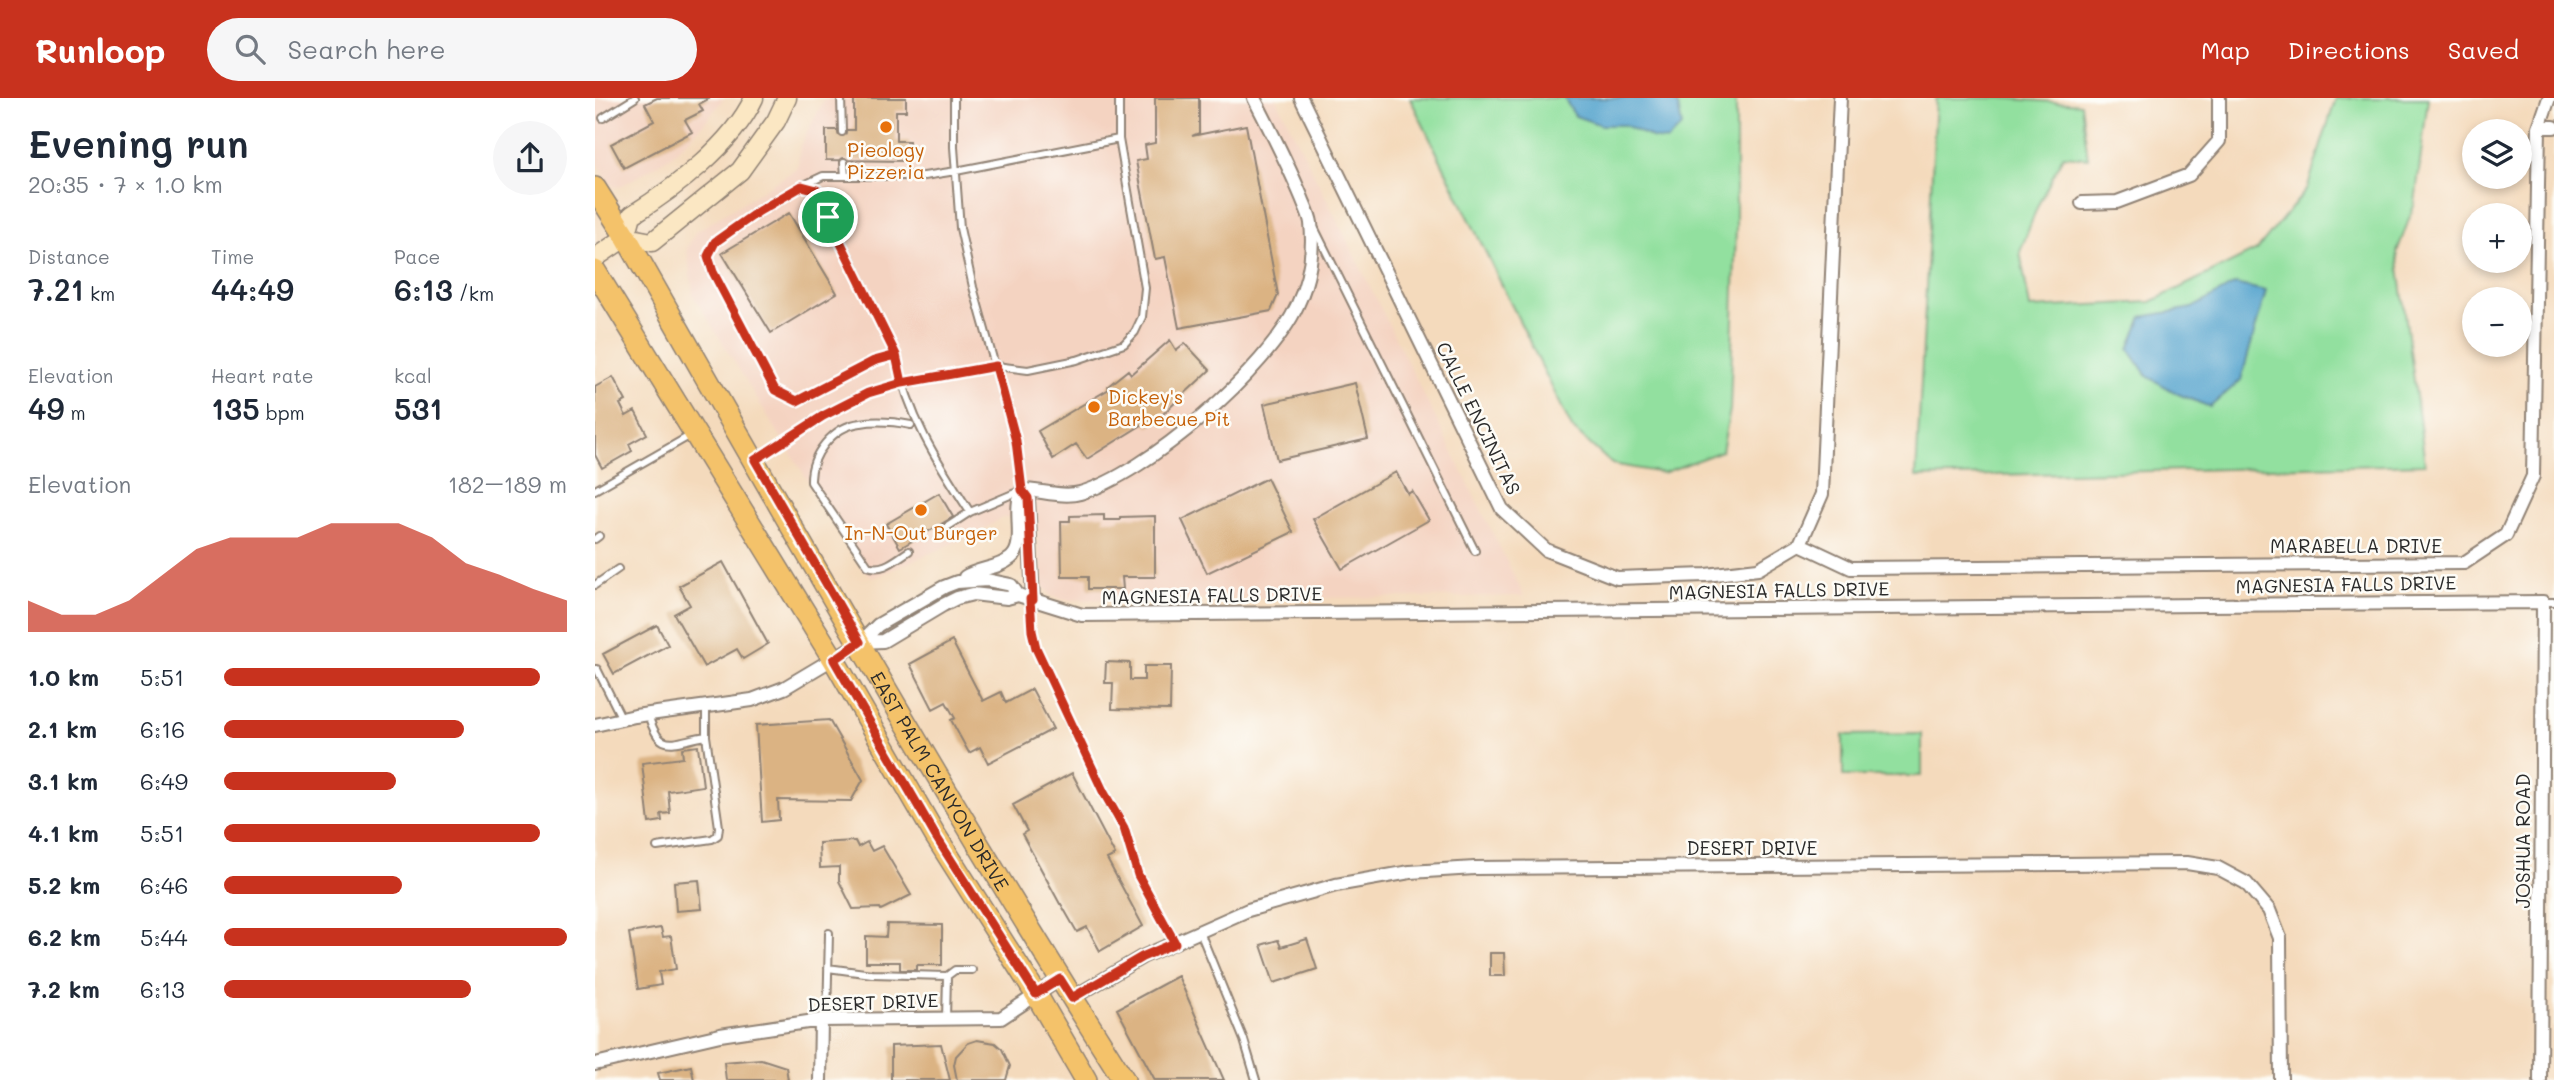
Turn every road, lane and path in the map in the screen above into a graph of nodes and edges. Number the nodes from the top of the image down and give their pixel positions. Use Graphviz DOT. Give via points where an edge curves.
graph roads {
  1 [pos="635,98"];
  2 [pos="754,98"];
  3 [pos="787,98"];
  4 [pos="841,98"];
  5 [pos="954,98"];
  6 [pos="1119,98"];
  7 [pos="1254,98"];
  8 [pos="1301,98"];
  9 [pos="1840,98"];
  10 [pos="2219,98"];
  11 [pos="2549,98"];
  12 [pos="604,118"];
  13 [pos="2539,127"];
  14 [pos="2554,127"];
  15 [pos="842,132"];
  16 [pos="1119,139"];
  17 [pos="844,162"];
  18 [pos="955,171"];
  19 [pos="845,176"];
  20 [pos="802,186"];
  21 [pos="595,188"];
  22 [pos="2082,203"];
  23 [pos="1311,221"];
  24 [pos="627,237"];
  25 [pos="595,258"];
  26 [pos="595,271"];
  27 [pos="896,355"];
  28 [pos="996,366"];
  29 [pos="902,383"];
  30 [pos="911,425"];
  31 [pos="695,433"];
  32 [pos="755,460"];
  33 [pos="595,490"];
  34 [pos="1022,490"];
  35 [pos="970,512"];
  36 [pos="944,529"];
  37 [pos="1800,544"];
  38 [pos="909,551"];
  39 [pos="1475,551"];
  40 [pos="618,569"];
  41 [pos="953,584"];
  42 [pos="595,585"];
  43 [pos="1027,598"];
  44 [pos="2549,602"];
  45 [pos="860,642"];
  46 [pos="834,660"];
  47 [pos="596,668"];
  48 [pos="706,707"];
  49 [pos="648,714"];
  50 [pos="622,719"];
  51 [pos="595,724"];
  52 [pos="706,736"];
  53 [pos="657,847"];
  54 [pos="1200,932"];
  55 [pos="828,933"];
  56 [pos="1175,943"];
  57 [pos="828,968"];
  58 [pos="972,970"];
  59 [pos="947,976"];
  60 [pos="1060,979"];
  61 [pos="1036,994"];
  62 [pos="1072,998"];
  63 [pos="946,1019"];
  64 [pos="824,1020"];
  65 [pos="595,1064"];
  66 [pos="1081,1076"];
  67 [pos="820,1080"];
  68 [pos="1124,1080"];
  69 [pos="1256,1080"];
  70 [pos="2281,1080"];
  71 [pos="2540,1080"];
  1 -- 12 [label="lane"];
  2 -- 24 [label="main road" via="745,116 704,161 632,215"];
  3 -- 24 [label="main road" via="740,171 653,242"];
  4 -- 15 [label="lane"];
  5 -- 18 [label="lane"];
  6 -- 16 [label="lane"];
  7 -- 23 [label="street"];
  8 -- 37 [label="street, CALLE ENCINITAS" via="1501,509 1546,550 1617,578 1758,569"];
  9 -- 37 [label="street" via="1822,494"];
  10 -- 22 [label="street" via="2219,141 2189,175 2117,202"];
  11 -- 13 [label="street, MARABELLA DRIVE"];
  13 -- 14 [label="street"];
  13 -- 37 [label="street, MARABELLA DRIVE" via="2533,476 2506,536 2464,564 1851,568"];
  16 -- 18 [label="lane"];
  16 -- 28 [label="lane" via="1145,288 1142,317 1135,332 1124,344 1077,360 1028,370"];
  17 -- 19 [label="lane"];
  18 -- 19 [label="lane" via="924,176"];
  18 -- 28 [label="lane" via="960,228"];
  19 -- 20 [label="lane" via="823,176"];
  20 -- 27 [label="lane" via="817,190"];
  20 -- 27 [label="lane" via="715,242 708,256 775,390 797,401 874,361"];
  21 -- 24 [label="main road, EAST PALM CANYON DRIVE"];
  23 -- 34 [label="street" via="1311,264 1297,306 1269,350 1173,443 1115,480 1077,494"];
  23 -- 39 [label="lane"];
  24 -- 25 [label="main road"];
  24 -- 32 [label="main road, EAST PALM CANYON DRIVE"];
  26 -- 31 [label="main road, EAST PALM CANYON DRIVE"];
  27 -- 29 [label="lane"];
  28 -- 29 [label="lane"];
  28 -- 34 [label="lane" via="1016,441"];
  29 -- 32 [label="lane" via="868,393 823,416"];
  29 -- 35 [label="lane" via="916,423"];
  30 -- 38 [label="lane" via="858,423 820,449 811,472 811,482 868,566 883,567"];
  31 -- 33 [label="lane"];
  31 -- 46 [label="main road, EAST PALM CANYON DRIVE"];
  32 -- 45 [label="main road, EAST PALM CANYON DRIVE"];
  34 -- 35 [label="lane"];
  34 -- 41 [label="street" via="1017,500 1019,543 1012,557"];
  34 -- 43 [label="street" via="1028,498"];
  35 -- 36 [label="lane"];
  40 -- 42 [label="lane"];
  41 -- 43 [label="street, MAGNESIA FALLS DRIVE" via="987,580 1011,585"];
  41 -- 45 [label="street, MAGNESIA FALLS DRIVE" via="878,625"];
  43 -- 44 [label="street, MAGNESIA FALLS DRIVE" via="1082,615"];
  43 -- 45 [label="street, MAGNESIA FALLS DRIVE" via="973,594 957,598 883,641"];
  43 -- 56 [label="lane" via="1036,648 1124,828 1138,875"];
  44 -- 71 [label="street, JOSHUA ROAD"];
  45 -- 46 [label="street, MAGNESIA FALLS DRIVE"];
  45 -- 60 [label="main road, EAST PALM CANYON DRIVE"];
  46 -- 48 [label="street, MAGNESIA FALLS DRIVE" via="752,700"];
  46 -- 61 [label="main road, EAST PALM CANYON DRIVE" via="935,835"];
  47 -- 50 [label="lane"];
  48 -- 49 [label="street, MAGNESIA FALLS DRIVE"];
  48 -- 52 [label="lane"];
  49 -- 50 [label="street, MAGNESIA FALLS DRIVE"];
  49 -- 52 [label="lane" via="660,741"];
  50 -- 51 [label="street, MAGNESIA FALLS DRIVE"];
  52 -- 53 [label="lane" via="718,835"];
  54 -- 56 [label="street, DESERT DRIVE"];
  54 -- 69 [label="lane"];
  54 -- 70 [label="street, DESERT DRIVE" via="1248,910 1336,885 1410,872 2173,863 2218,867 2246,883 2269,910 2280,938"];
  55 -- 57 [label="lane"];
  56 -- 62 [label="street, DESERT DRIVE"];
  57 -- 59 [label="lane"];
  57 -- 64 [label="lane"];
  58 -- 59 [label="lane"];
  59 -- 63 [label="lane"];
  60 -- 61 [label="street, DESERT DRIVE"];
  60 -- 62 [label="main road, EAST PALM CANYON DRIVE"];
  61 -- 63 [label="street, DESERT DRIVE" via="1001,1018"];
  61 -- 66 [label="main road, EAST PALM CANYON DRIVE"];
  62 -- 68 [label="main road, EAST PALM CANYON DRIVE"];
  63 -- 64 [label="street, DESERT DRIVE"];
  64 -- 65 [label="street, DESERT DRIVE" via="720,1035"];
  64 -- 67 [label="street"];
}
